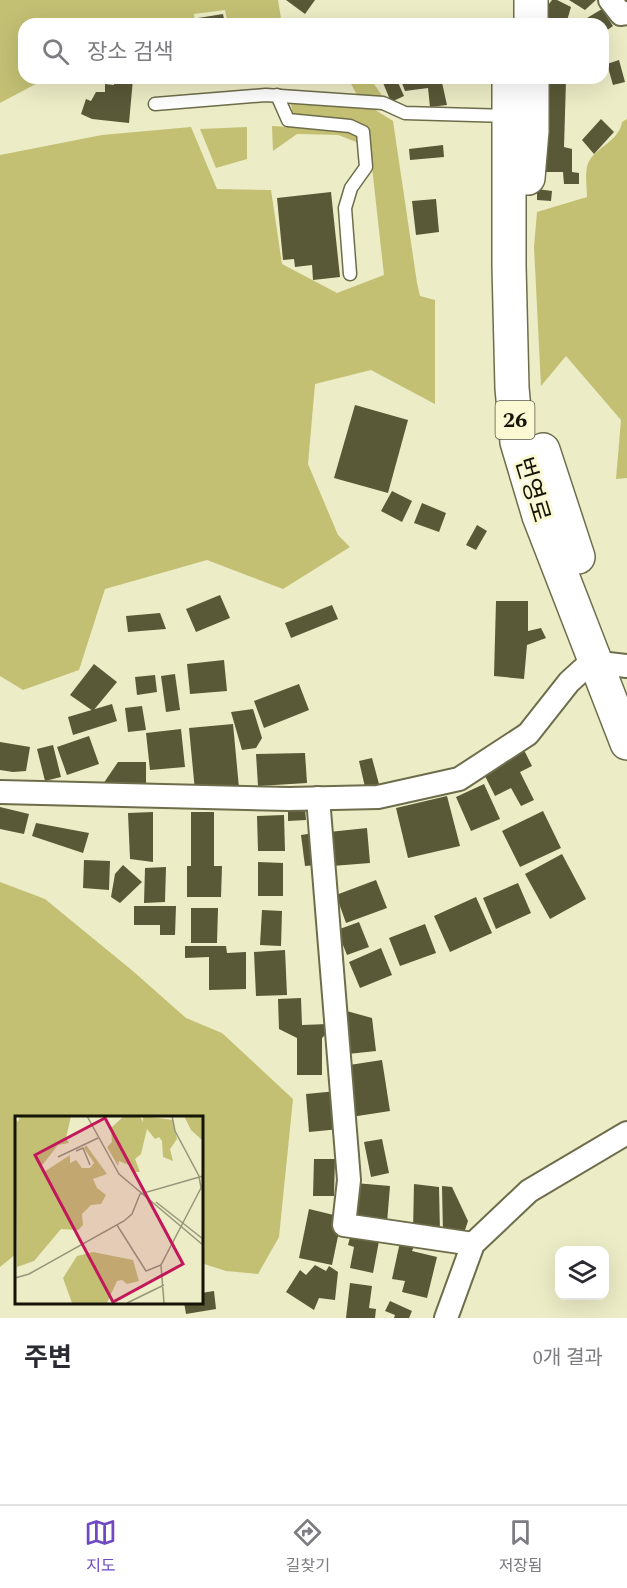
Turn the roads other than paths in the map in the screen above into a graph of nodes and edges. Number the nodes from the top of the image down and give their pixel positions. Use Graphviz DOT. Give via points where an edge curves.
graph roads {
  1 [pos="510,0"];
  2 [pos="531,0"];
  3 [pos="610,0"];
  4 [pos="627,13"];
  5 [pos="509,18"];
  6 [pos="531,18"];
  7 [pos="509,84"];
  8 [pos="532,84"];
  9 [pos="277,95"];
  10 [pos="155,104"];
  11 [pos="509,116"];
  12 [pos="350,274"];
  13 [pos="618,668"];
  14 [pos="627,743"];
  15 [pos="0,792"];
  16 [pos="318,798"];
  17 [pos="627,1133"];
  18 [pos="473,1244"];
  19 [pos="446,1318"];
  1 -- 5 [label="main road"];
  2 -- 6 [label="main road"];
  3 -- 4 [label="street" via="621,14"];
  7 -- 11 [label="main road, 번영로 / 26"];
  8 -- 13 [label="main road, 번영로 / 26" via="525,206 530,411"];
  9 -- 10 [label="lane"];
  9 -- 11 [label="lane" via="383,104 405,113"];
  9 -- 12 [label="lane" via="288,120 350,126 363,132 366,167 351,188 345,208"];
  11 -- 13 [label="main road, 번영로 / 26" via="512,377 518,442 539,516"];
  13 -- 14 [label="main road, 번영로 / 26"];
  13 -- 16 [label="street" via="591,662 569,682 528,734 459,779 378,797"];
  15 -- 16 [label="street"];
  16 -- 18 [label="street" via="349,1180 344,1225"];
  17 -- 18 [label="street" via="529,1191"];
  18 -- 19 [label="street"];
}
